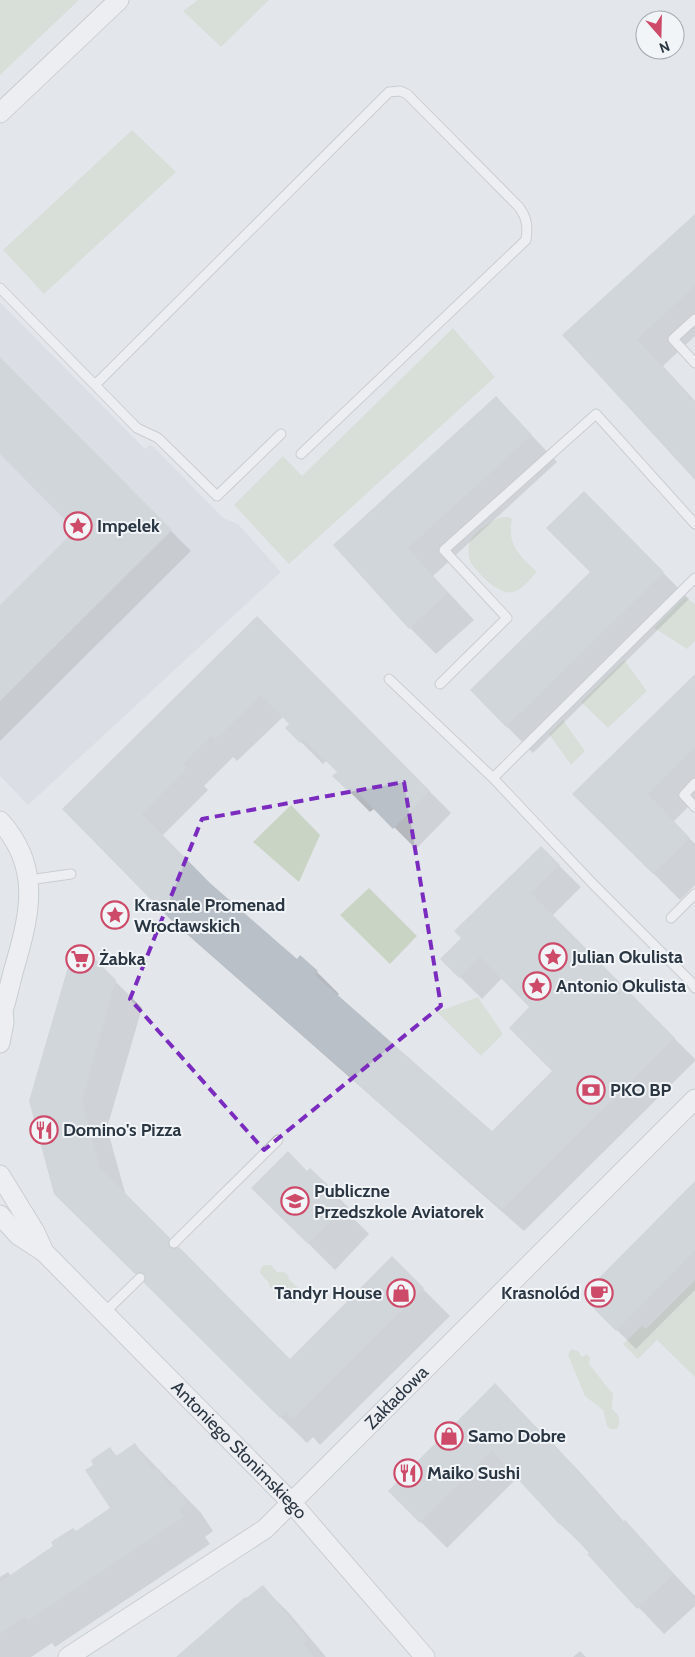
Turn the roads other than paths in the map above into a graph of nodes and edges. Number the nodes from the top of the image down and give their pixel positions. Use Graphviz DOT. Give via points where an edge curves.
graph roads {
  1 [pos="119,0"];
  2 [pos="0,113"];
  3 [pos="0,288"];
  4 [pos="695,319"];
  5 [pos="695,363"];
  6 [pos="95,385"];
  7 [pos="281,434"];
  8 [pos="301,454"];
  9 [pos="694,519"];
  10 [pos="695,578"];
  11 [pos="389,678"];
  12 [pos="440,684"];
  13 [pos="493,778"];
  14 [pos="695,783"];
  15 [pos="695,807"];
  16 [pos="0,821"];
  17 [pos="71,874"];
  18 [pos="29,880"];
  19 [pos="695,894"];
  20 [pos="671,918"];
  21 [pos="695,988"];
  22 [pos="1,1012"];
  23 [pos="0,1043"];
  24 [pos="695,1099"];
  25 [pos="278,1140"];
  26 [pos="0,1175"];
  27 [pos="0,1215"];
  28 [pos="174,1243"];
  29 [pos="44,1252"];
  30 [pos="140,1278"];
  31 [pos="104,1313"];
  32 [pos="291,1502"];
  33 [pos="73,1656"];
  34 [pos="425,1657"];
  1 -- 2 [label="street"];
  3 -- 6 [label="lane"];
  4 -- 5 [label="lane" via="673,339"];
  6 -- 7 [label="lane" via="137,428 158,438 217,496"];
  6 -- 8 [label="lane" via="389,92 400,91 407,94 519,207 526,216 526,240"];
  9 -- 12 [label="lane" via="596,414 444,550 507,618"];
  10 -- 13 [label="lane"];
  11 -- 13 [label="lane"];
  13 -- 21 [label="lane"];
  14 -- 15 [label="lane" via="684,795"];
  16 -- 18 [label="street" via="19,847"];
  17 -- 18 [label="lane"];
  18 -- 22 [label="street" via="26,928"];
  19 -- 20 [label="lane"];
  22 -- 23 [label="street" via="4,1022"];
  24 -- 32 [label="street, Zakładowa"];
  25 -- 28 [label="lane"];
  26 -- 29 [label="street, Antoniego Słonimskiego"];
  27 -- 29 [label="street, Antoniego Słonimskiego" via="18,1235"];
  29 -- 31 [label="street, Antoniego Słonimskiego"];
  30 -- 31 [label="lane"];
  31 -- 32 [label="street, Antoniego Słonimskiego"];
  32 -- 33 [label="street, Zakładowa" via="262,1532"];
  32 -- 34 [label="street, Antoniego Słonimskiego"];
}
